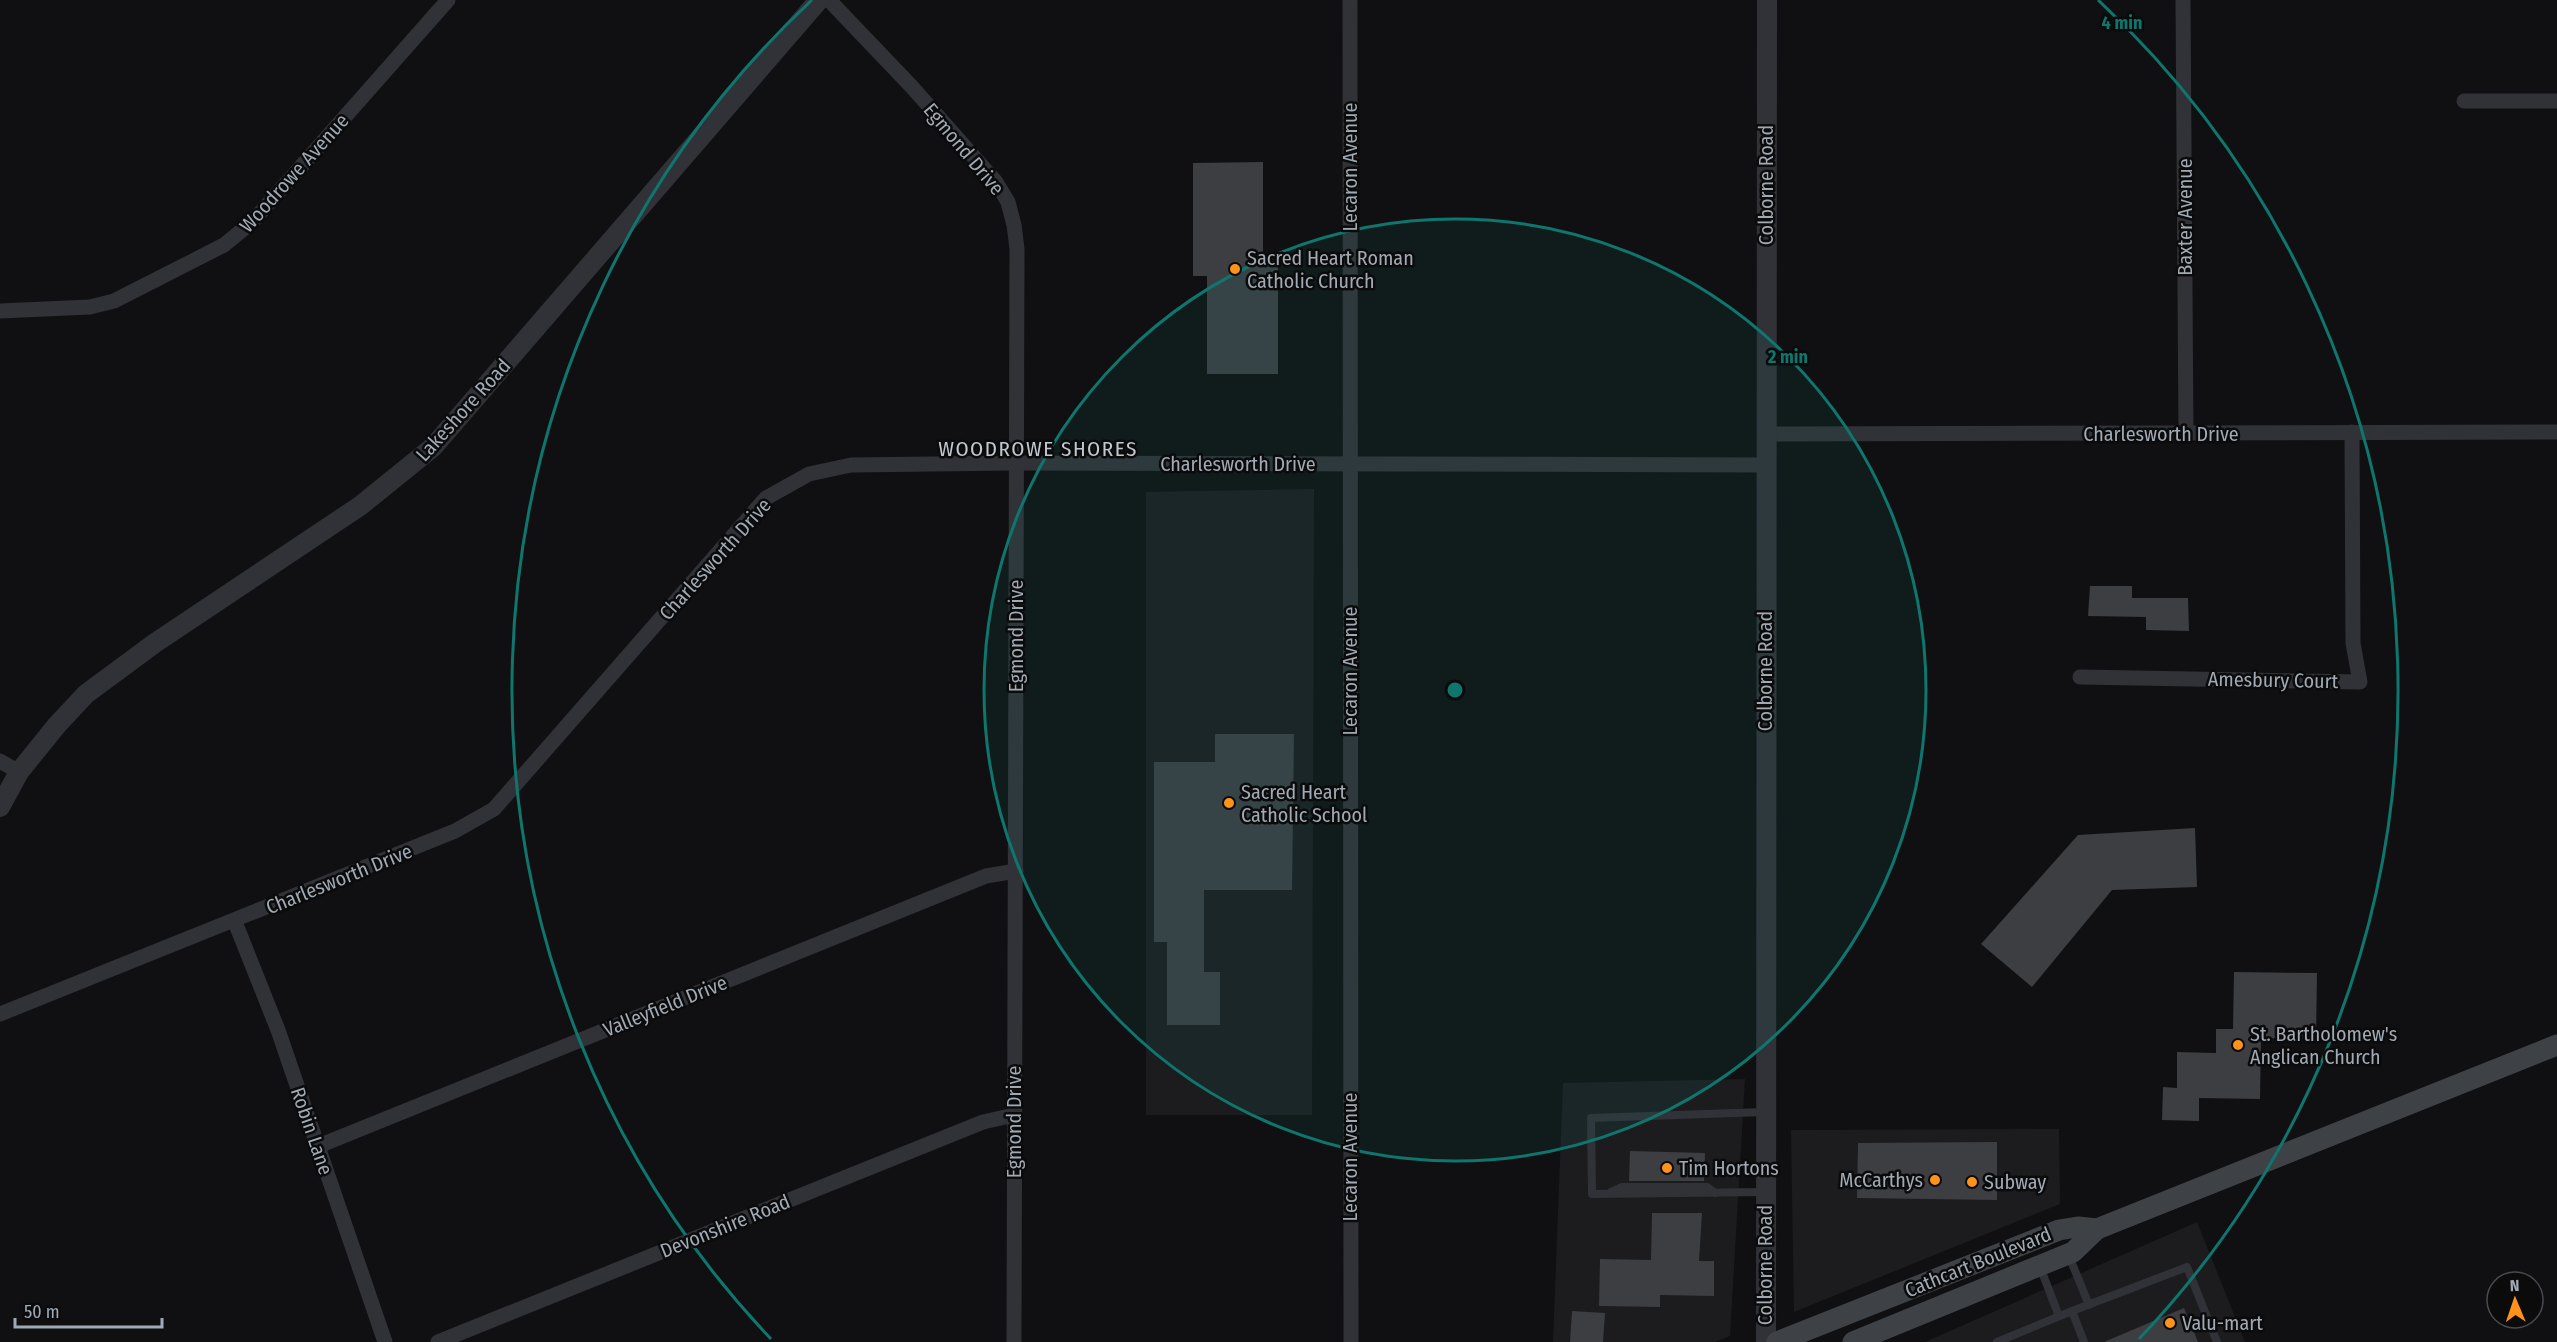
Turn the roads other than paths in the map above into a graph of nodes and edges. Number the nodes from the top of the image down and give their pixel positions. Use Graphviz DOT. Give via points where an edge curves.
graph roads {
  1 [pos="448,0"];
  2 [pos="819,0"];
  3 [pos="829,0"];
  4 [pos="1350,0"];
  5 [pos="1767,0"];
  6 [pos="2183,0"];
  7 [pos="2464,101"];
  8 [pos="2557,101"];
  9 [pos="0,311"];
  10 [pos="2352,432"];
  11 [pos="2557,432"];
  12 [pos="1765,434"];
  13 [pos="2186,434"];
  14 [pos="1015,463"];
  15 [pos="1349,465"];
  16 [pos="1765,465"];
  17 [pos="2080,677"];
  18 [pos="0,761"];
  19 [pos="10,781"];
  20 [pos="0,807"];
  21 [pos="1016,871"];
  22 [pos="235,922"];
  23 [pos="0,1014"];
  24 [pos="2557,1045"];
  25 [pos="1765,1112"];
  26 [pos="1014,1115"];
  27 [pos="316,1147"];
  28 [pos="1765,1192"];
  29 [pos="2097,1228"];
  30 [pos="2068,1254"];
  31 [pos="2040,1266"];
  32 [pos="2089,1305"];
  33 [pos="2072,1311"];
  34 [pos="2058,1316"];
  35 [pos="1867,1339"];
  36 [pos="385,1342"];
  37 [pos="438,1342"];
  38 [pos="1014,1342"];
  39 [pos="1351,1342"];
  40 [pos="1766,1342"];
  41 [pos="1777,1342"];
  42 [pos="1997,1342"];
  43 [pos="2084,1342"];
  44 [pos="2217,1342"];
  1 -- 9 [label="street, Woodrowe Avenue" via="252,222 224,246 114,301 90,308"];
  2 -- 19 [label="street, Lakeshore Road" via="433,447 360,506 101,682 71,709"];
  3 -- 14 [label="street, Egmond Drive" via="912,87 996,182 1008,202 1017,249"];
  4 -- 15 [label="street, Lecaron Avenue"];
  5 -- 12 [label="street, Colborne Road"];
  6 -- 13 [label="street, Baxter Avenue"];
  7 -- 8 [label="street"];
  10 -- 11 [label="street, Charlesworth Drive"];
  10 -- 13 [label="street, Charlesworth Drive"];
  10 -- 17 [label="street, Amesbury Court" via="2353,644 2360,682"];
  12 -- 13 [label="street, Charlesworth Drive"];
  12 -- 16 [label="street, Colborne Road"];
  14 -- 15 [label="street, Charlesworth Drive"];
  14 -- 21 [label="street, Egmond Drive"];
  14 -- 22 [label="street, Charlesworth Drive" via="851,465 809,474 766,498 494,809 455,831"];
  15 -- 16 [label="street, Charlesworth Drive"];
  15 -- 39 [label="street, Lecaron Avenue"];
  16 -- 25 [label="street, Colborne Road"];
  18 -- 19 [label="street"];
  19 -- 20 [label="street, Lakeshore Road"];
  21 -- 26 [label="street, Egmond Drive"];
  21 -- 27 [label="street, Valleyfield Drive" via="986,876"];
  22 -- 23 [label="street, Charlesworth Drive"];
  22 -- 27 [label="street, Robin Lane" via="278,1030"];
  24 -- 29 [label="main road"];
  25 -- 28 [label="street, Colborne Road"];
  25 -- 28 [label="lane" via="1592,1119 1592,1194"];
  26 -- 37 [label="street, Devonshire Road" via="983,1122"];
  26 -- 38 [label="street, Egmond Drive"];
  27 -- 36 [label="street, Robin Lane"];
  28 -- 40 [label="street, Colborne Road"];
  29 -- 30 [label="main road, Cathcart Boulevard"];
  29 -- 41 [label="main road, Cathcart Boulevard" via="2059,1230"];
  30 -- 31 [label="main road, Cathcart Boulevard"];
  30 -- 32 [label="lane"];
  31 -- 34 [label="lane"];
  31 -- 35 [label="main road, Cathcart Boulevard"];
  32 -- 33 [label="lane"];
  32 -- 44 [label="lane" via="2187,1267"];
  33 -- 34 [label="lane"];
  33 -- 43 [label="lane"];
  34 -- 42 [label="lane"];
}
